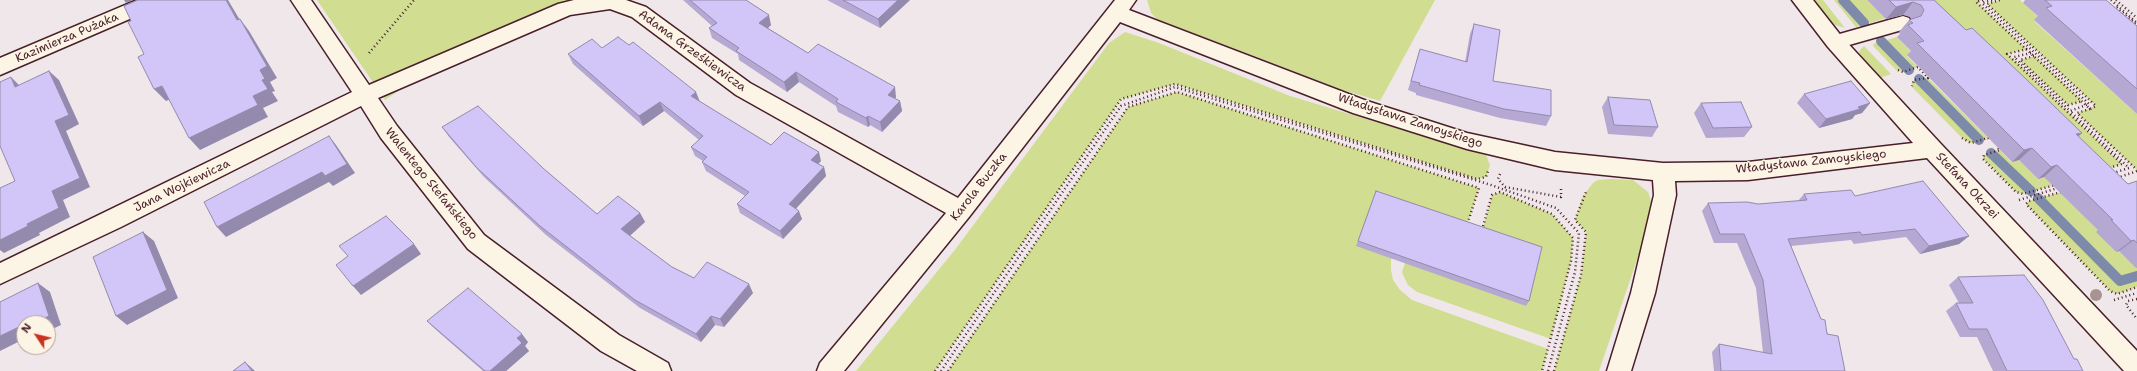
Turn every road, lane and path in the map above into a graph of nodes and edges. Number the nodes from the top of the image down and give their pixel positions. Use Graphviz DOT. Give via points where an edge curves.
graph roads {
  1 [pos="156,0"];
  2 [pos="301,0"];
  3 [pos="414,0"];
  4 [pos="1802,0"];
  5 [pos="1983,0"];
  6 [pos="1992,0"];
  7 [pos="2000,0"];
  8 [pos="2111,0"];
  9 [pos="2116,0"];
  10 [pos="1121,7"];
  11 [pos="2109,9"];
  12 [pos="2137,18"];
  13 [pos="1902,23"];
  14 [pos="2137,24"];
  15 [pos="1834,42"];
  16 [pos="2027,49"];
  17 [pos="2034,52"];
  18 [pos="2035,56"];
  19 [pos="0,67"];
  20 [pos="1896,70"];
  21 [pos="350,75"];
  22 [pos="1917,91"];
  23 [pos="363,96"];
  24 [pos="2083,101"];
  25 [pos="2087,105"];
  26 [pos="2090,109"];
  27 [pos="2070,111"];
  28 [pos="1959,134"];
  29 [pos="1992,142"];
  30 [pos="1996,146"];
  31 [pos="1932,149"];
  32 [pos="1490,165"];
  33 [pos="1502,169"];
  34 [pos="2104,170"];
  35 [pos="2137,170"];
  36 [pos="1663,172"];
  37 [pos="2109,174"];
  38 [pos="2115,178"];
  39 [pos="1560,182"];
  40 [pos="2061,183"];
  41 [pos="2065,186"];
  42 [pos="1589,187"];
  43 [pos="2068,190"];
  44 [pos="1988,209"];
  45 [pos="961,211"];
  46 [pos="1470,229"];
  47 [pos="1478,232"];
  48 [pos="0,274"];
  49 [pos="2137,287"];
  50 [pos="2137,299"];
  51 [pos="2137,319"];
  52 [pos="2137,368"];
  53 [pos="659,371"];
  54 [pos="829,371"];
  55 [pos="935,371"];
  56 [pos="941,371"];
  57 [pos="948,371"];
  58 [pos="1542,371"];
  59 [pos="1548,371"];
  60 [pos="1554,371"];
  61 [pos="1619,371"];
  1 -- 19 [label="street, Kazimierza Pużaka"];
  2 -- 21 [label="street, Walentego Stefańskiego"];
  3 -- 21 [label="path"];
  4 -- 15 [label="street, Stefana Okrzei"];
  5 -- 16 [label="path" via="1976,2"];
  6 -- 17 [label="path" via="1982,3"];
  7 -- 26 [label="path" via="1986,4 2096,106"];
  8 -- 14 [label="path"];
  9 -- 12 [label="path"];
  10 -- 36 [label="street, Władysława Zamoyskiego" via="1360,107 1467,141 1555,161"];
  10 -- 45 [label="street, Karola Buczka"];
  11 -- 14 [label="path" via="2116,7"];
  13 -- 15 [label="lane"];
  15 -- 31 [label="street, Stefana Okrzei"];
  16 -- 18 [label="path"];
  16 -- 34 [label="path" via="2007,54 2122,164"];
  17 -- 25 [label="path" via="2089,104"];
  17 -- 27 [label="path" via="2014,58"];
  18 -- 24 [label="path"];
  18 -- 24 [label="path" via="2020,60 2068,105"];
  20 -- 22 [label="path" via="1903,72 1918,67 1928,78 1914,80 1912,86"];
  21 -- 23 [label="street, Walentego Stefańskiego"];
  23 -- 45 [label="street, Adama Grześkiewicza" via="565,9 611,2 639,12 743,89"];
  23 -- 48 [label="street, Jana Wojkiewicza"];
  23 -- 53 [label="street, Walentego Stefańskiego" via="476,242 610,343"];
  24 -- 25 [label="path"];
  25 -- 26 [label="path"];
  25 -- 27 [label="path"];
  26 -- 35 [label="path" via="2077,113"];
  27 -- 37 [label="path" via="2129,168"];
  28 -- 29 [label="path" via="1971,143 1988,138"];
  30 -- 40 [label="path" via="2000,150 1984,155 1983,159 2016,192 2023,194"];
  31 -- 36 [label="street, Władysława Zamoyskiego" via="1748,171"];
  31 -- 44 [label="street, Stefana Okrzei"];
  32 -- 55 [label="path" via="1486,177 1477,179 1175,84 1121,99"];
  33 -- 39 [label="path" via="1498,179 1505,187 1561,197"];
  35 -- 38 [label="path"];
  36 -- 61 [label="street" via="1665,195 1643,294"];
  41 -- 44 [label="path"];
  42 -- 60 [label="path" via="1583,196 1575,220 1586,232 1581,275"];
  43 -- 49 [label="path" via="2026,204 2110,291 2117,294"];
  44 -- 52 [label="street, Stefana Okrzei"];
  45 -- 54 [label="street, Karola Buczka"];
  46 -- 57 [label="path" via="1466,228 1479,188 1177,92 1128,107"];
  47 -- 58 [label="path" via="1482,233 1492,196 1500,192 1552,214 1573,238 1571,261"];
  50 -- 51 [label="path" via="2128,301 2126,305"];
  56 -- 59 [label="path" via="1122,106 1175,87 1491,185 1556,208 1579,233 1575,272"];
}
